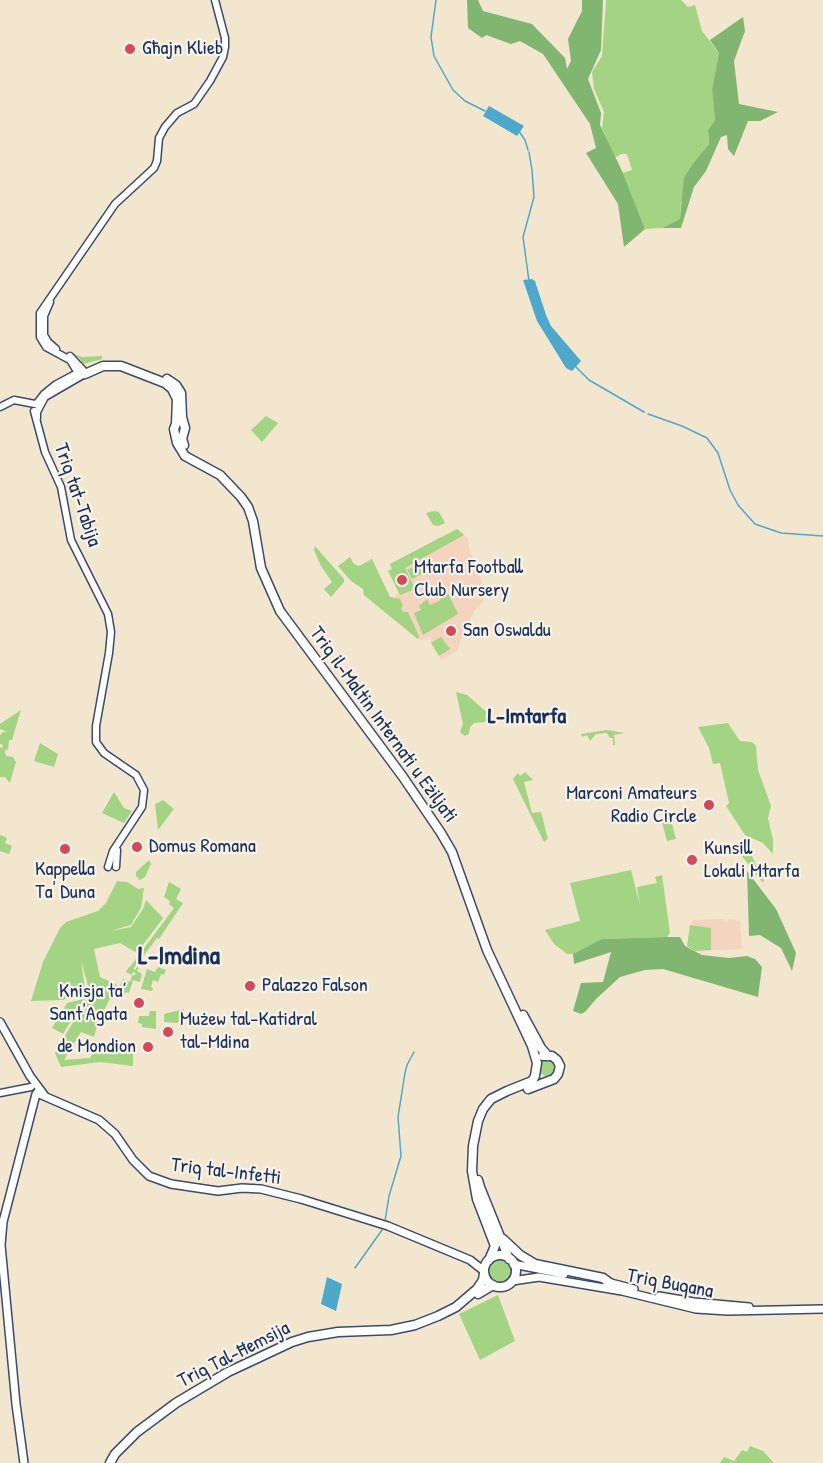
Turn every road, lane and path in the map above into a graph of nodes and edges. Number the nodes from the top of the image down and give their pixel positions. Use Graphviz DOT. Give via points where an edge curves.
graph roads {
  1 [pos="215,0"];
  2 [pos="81,373"];
  3 [pos="0,406"];
  4 [pos="36,408"];
  5 [pos="180,428"];
  6 [pos="112,867"];
  7 [pos="0,1022"];
  8 [pos="548,1056"];
  9 [pos="536,1067"];
  10 [pos="547,1080"];
  11 [pos="34,1090"];
  12 [pos="0,1093"];
  13 [pos="499,1234"];
  14 [pos="470,1260"];
  15 [pos="488,1260"];
  16 [pos="511,1261"];
  17 [pos="484,1272"];
  18 [pos="512,1281"];
  19 [pos="611,1284"];
  20 [pos="493,1285"];
  21 [pos="694,1302"];
  22 [pos="823,1307"];
  23 [pos="728,1311"];
  24 [pos="24,1463"];
  25 [pos="110,1463"];
  26 [pos="115,1463"];
  1 -- 2 [label="main road" via="225,38 223,57 194,104 177,113 165,127 154,168 114,204 57,288 44,316 48,342 72,356"];
  2 -- 4 [label="main road" via="55,385"];
  2 -- 5 [label="highway, Triq il-Maltin Internati u Eżiljati" via="98,363 121,360 171,380 177,392"];
  3 -- 4 [label="main road" via="14,400"];
  4 -- 6 [label="main road, Triq tat-Tabija" via="45,452 61,487 71,540 108,614 111,632 95,738 104,753 138,778 145,796 118,844"];
  5 -- 8 [label="highway, Triq il-Maltin Internati u Eżiljati" via="187,450 227,476 251,505 264,567 283,608 445,832 512,995"];
  5 -- 9 [label="highway, Triq il-Maltin Internati u Eżiljati" via="177,443 185,456 220,475 244,502 253,521 261,568 280,611 403,777 452,852 488,950 532,1046"];
  7 -- 11 [label="main road"];
  8 -- 9 [label="highway" via="541,1058"];
  8 -- 10 [label="highway" via="557,1060 560,1069 556,1077"];
  9 -- 10 [label="highway" via="540,1078"];
  9 -- 15 [label="highway" via="528,1084 491,1099 478,1121 472,1171 477,1199 495,1246"];
  10 -- 13 [label="highway" via="498,1100 482,1123 477,1169"];
  11 -- 12 [label="main road"];
  11 -- 14 [label="main road, Triq tal-Infetti" via="99,1120 149,1176 171,1184 218,1191 271,1191 388,1226"];
  11 -- 24 [label="main road" via="1,1245"];
  13 -- 16 [label="highway"];
  13 -- 19 [label="highway" via="535,1264 603,1278"];
  14 -- 15 [label="main road, Triq tal-Infetti"];
  14 -- 17 [label="main road, Triq tal-Infetti"];
  15 -- 16 [label="highway" via="501,1255"];
  15 -- 17 [label="highway"];
  16 -- 18 [label="highway" via="515,1272"];
  16 -- 19 [label="main road, Triq Buqana"];
  17 -- 20 [label="highway"];
  17 -- 25 [label="highway, Triq Tal-Ħemsija" via="477,1289 456,1307 415,1325 308,1337 228,1372 136,1432"];
  18 -- 20 [label="highway" via="503,1286"];
  18 -- 23 [label="main road, Triq Buqana" via="539,1277 696,1309"];
  19 -- 21 [label="main road, Triq Buqana"];
  20 -- 26 [label="highway, Triq Tal-Ħemsija" via="458,1311 416,1329 324,1339 263,1361 172,1412 135,1440"];
  21 -- 22 [label="main road, Triq Buqana" via="771,1308"];
  21 -- 23 [label="main road"];
  22 -- 23 [label="main road, Triq Buqana"];
}
